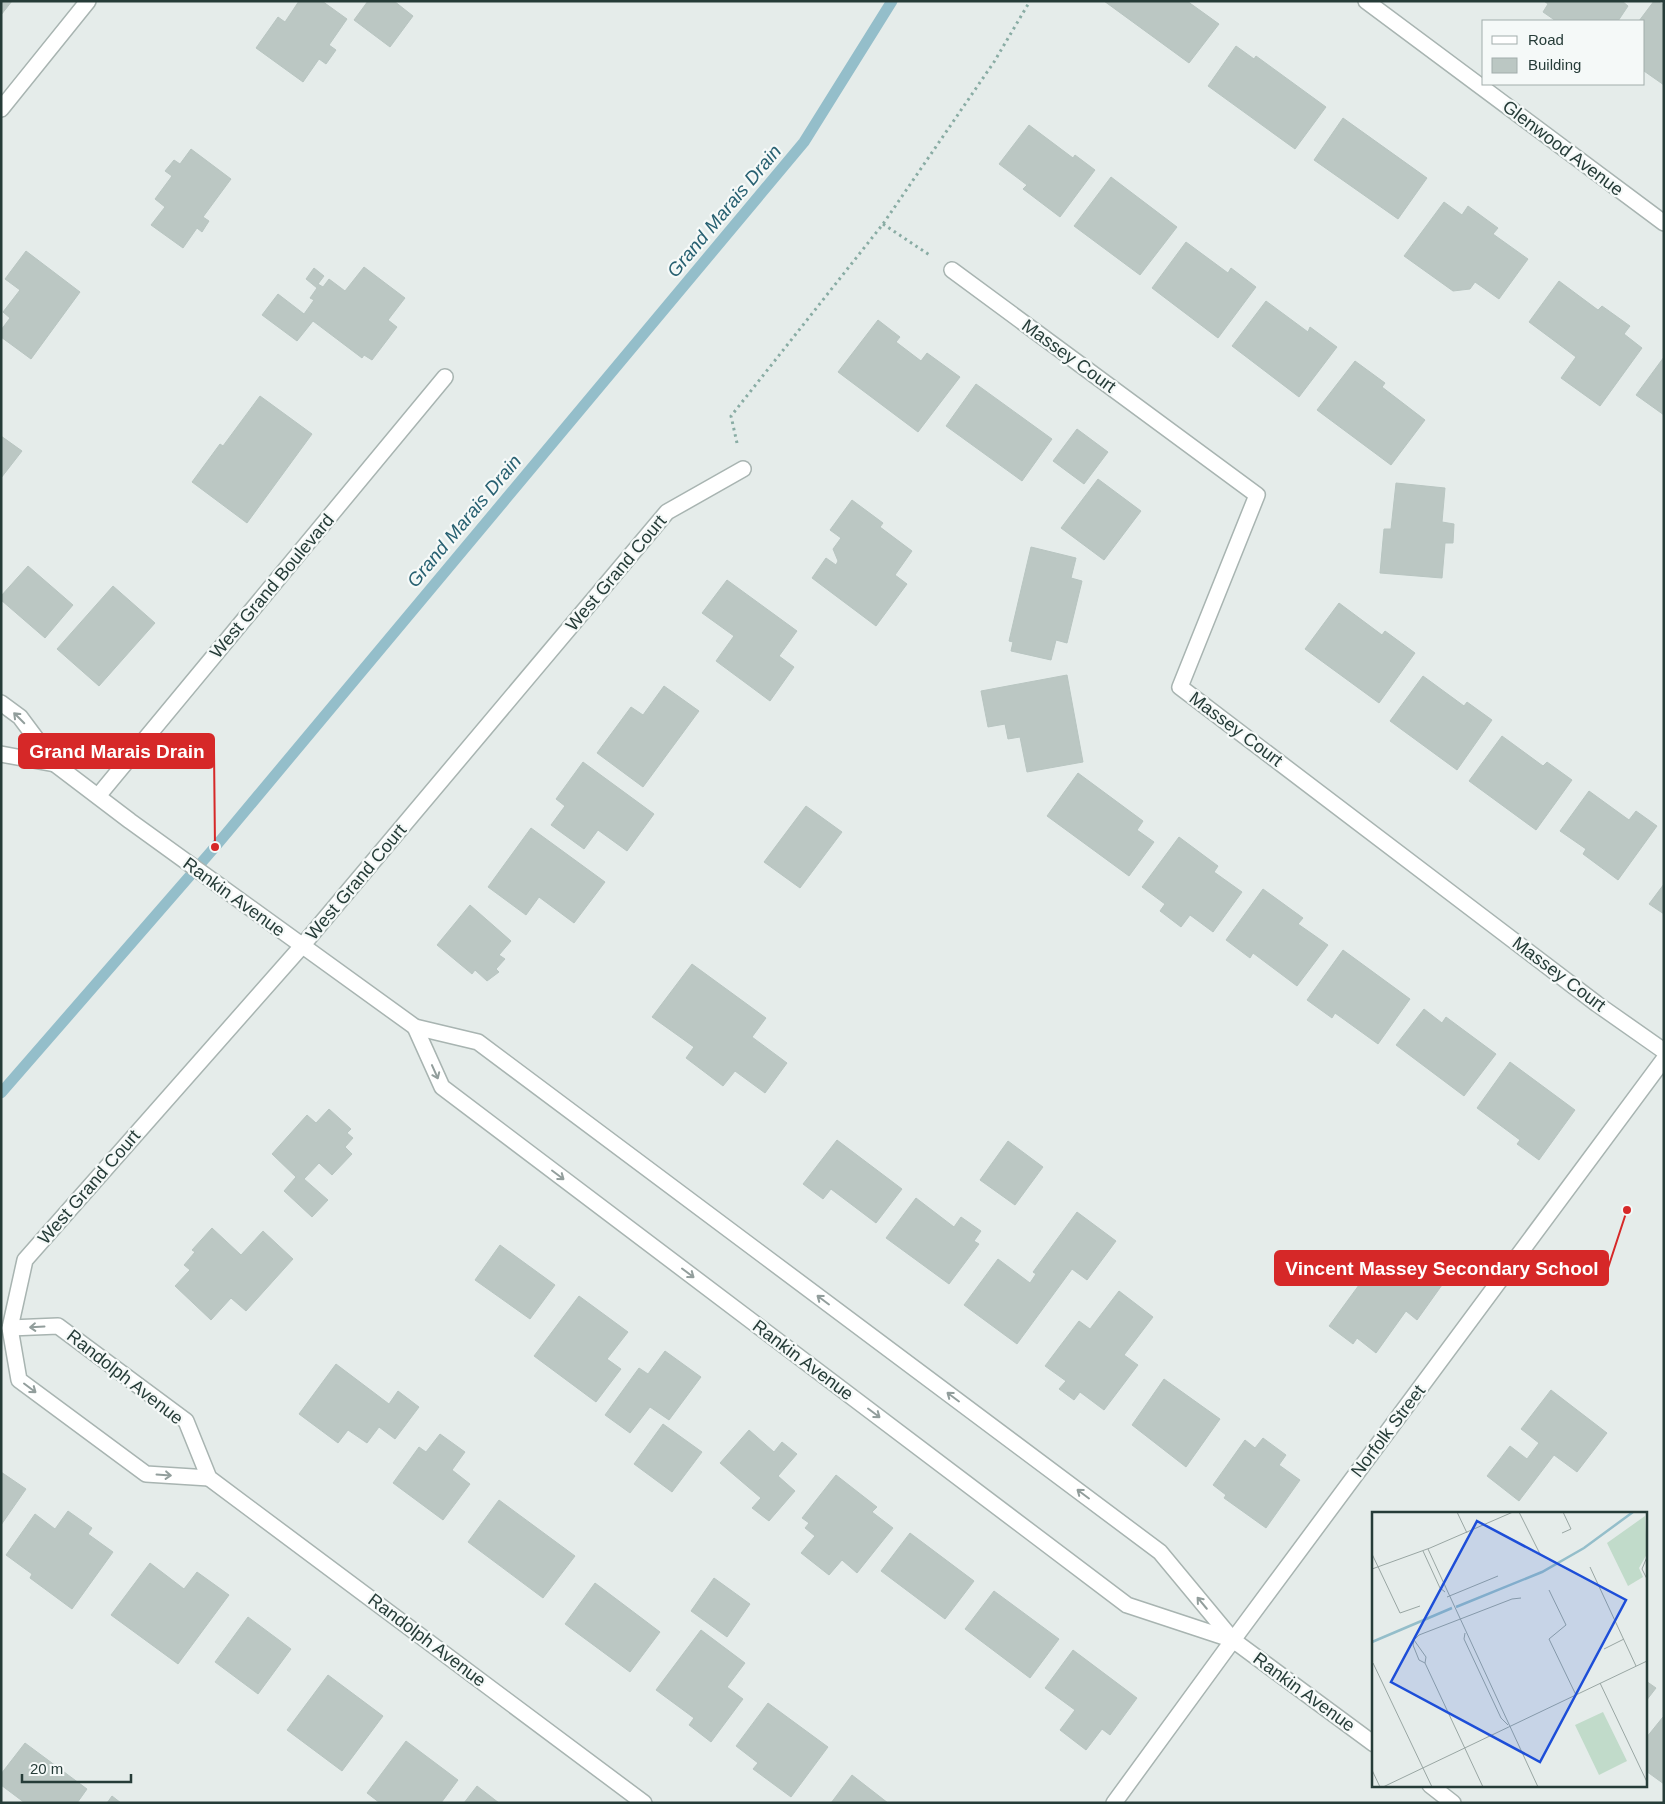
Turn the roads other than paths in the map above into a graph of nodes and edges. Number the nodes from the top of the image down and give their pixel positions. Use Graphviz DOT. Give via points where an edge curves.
graph roads {
  1 [pos="88,1"];
  2 [pos="1366,1"];
  3 [pos="1,108"];
  4 [pos="1664,223"];
  5 [pos="952,270"];
  6 [pos="445,377"];
  7 [pos="743,469"];
  8 [pos="1,703"];
  9 [pos="1,754"];
  10 [pos="55,764"];
  11 [pos="98,796"];
  12 [pos="302,946"];
  13 [pos="415,1027"];
  14 [pos="1664,1051"];
  15 [pos="1664,1059"];
  16 [pos="10,1328"];
  17 [pos="209,1478"];
  18 [pos="1233,1640"];
  19 [pos="1372,1743"];
  20 [pos="1431,1786"];
  21 [pos="644,1803"];
  22 [pos="1114,1803"];
  23 [pos="1453,1803"];
  1 -- 3 [label="street"];
  2 -- 4 [label="street, Glenwood Avenue"];
  5 -- 14 [label="street, Massey Court" via="1257,494 1180,687"];
  6 -- 11 [label="street, West Grand Boulevard"];
  7 -- 12 [label="street, West Grand Court" via="667,512"];
  10 -- 8 [label="street, Rankin Avenue, one-way" via="20,717"];
  9 -- 10 [label="street, Rankin Avenue"];
  10 -- 11 [label="street, Rankin Avenue"];
  11 -- 12 [label="street, Rankin Avenue"];
  12 -- 13 [label="street, Rankin Avenue"];
  12 -- 16 [label="street, West Grand Court" via="25,1260"];
  18 -- 13 [label="street, Rankin Avenue, one-way" via="1160,1552 478,1042"];
  13 -- 18 [label="street, Rankin Avenue, one-way" via="442,1087 1127,1605"];
  15 -- 18 [label="street, Norfolk Street"];
  17 -- 16 [label="street, Randolph Avenue, one-way" via="186,1421 58,1326"];
  16 -- 17 [label="street, one-way" via="19,1380 146,1474"];
  17 -- 21 [label="street, Randolph Avenue"];
  18 -- 19 [label="street, Rankin Avenue"];
  18 -- 22 [label="street, Norfolk Street"];
  20 -- 23 [label="street"];
}
